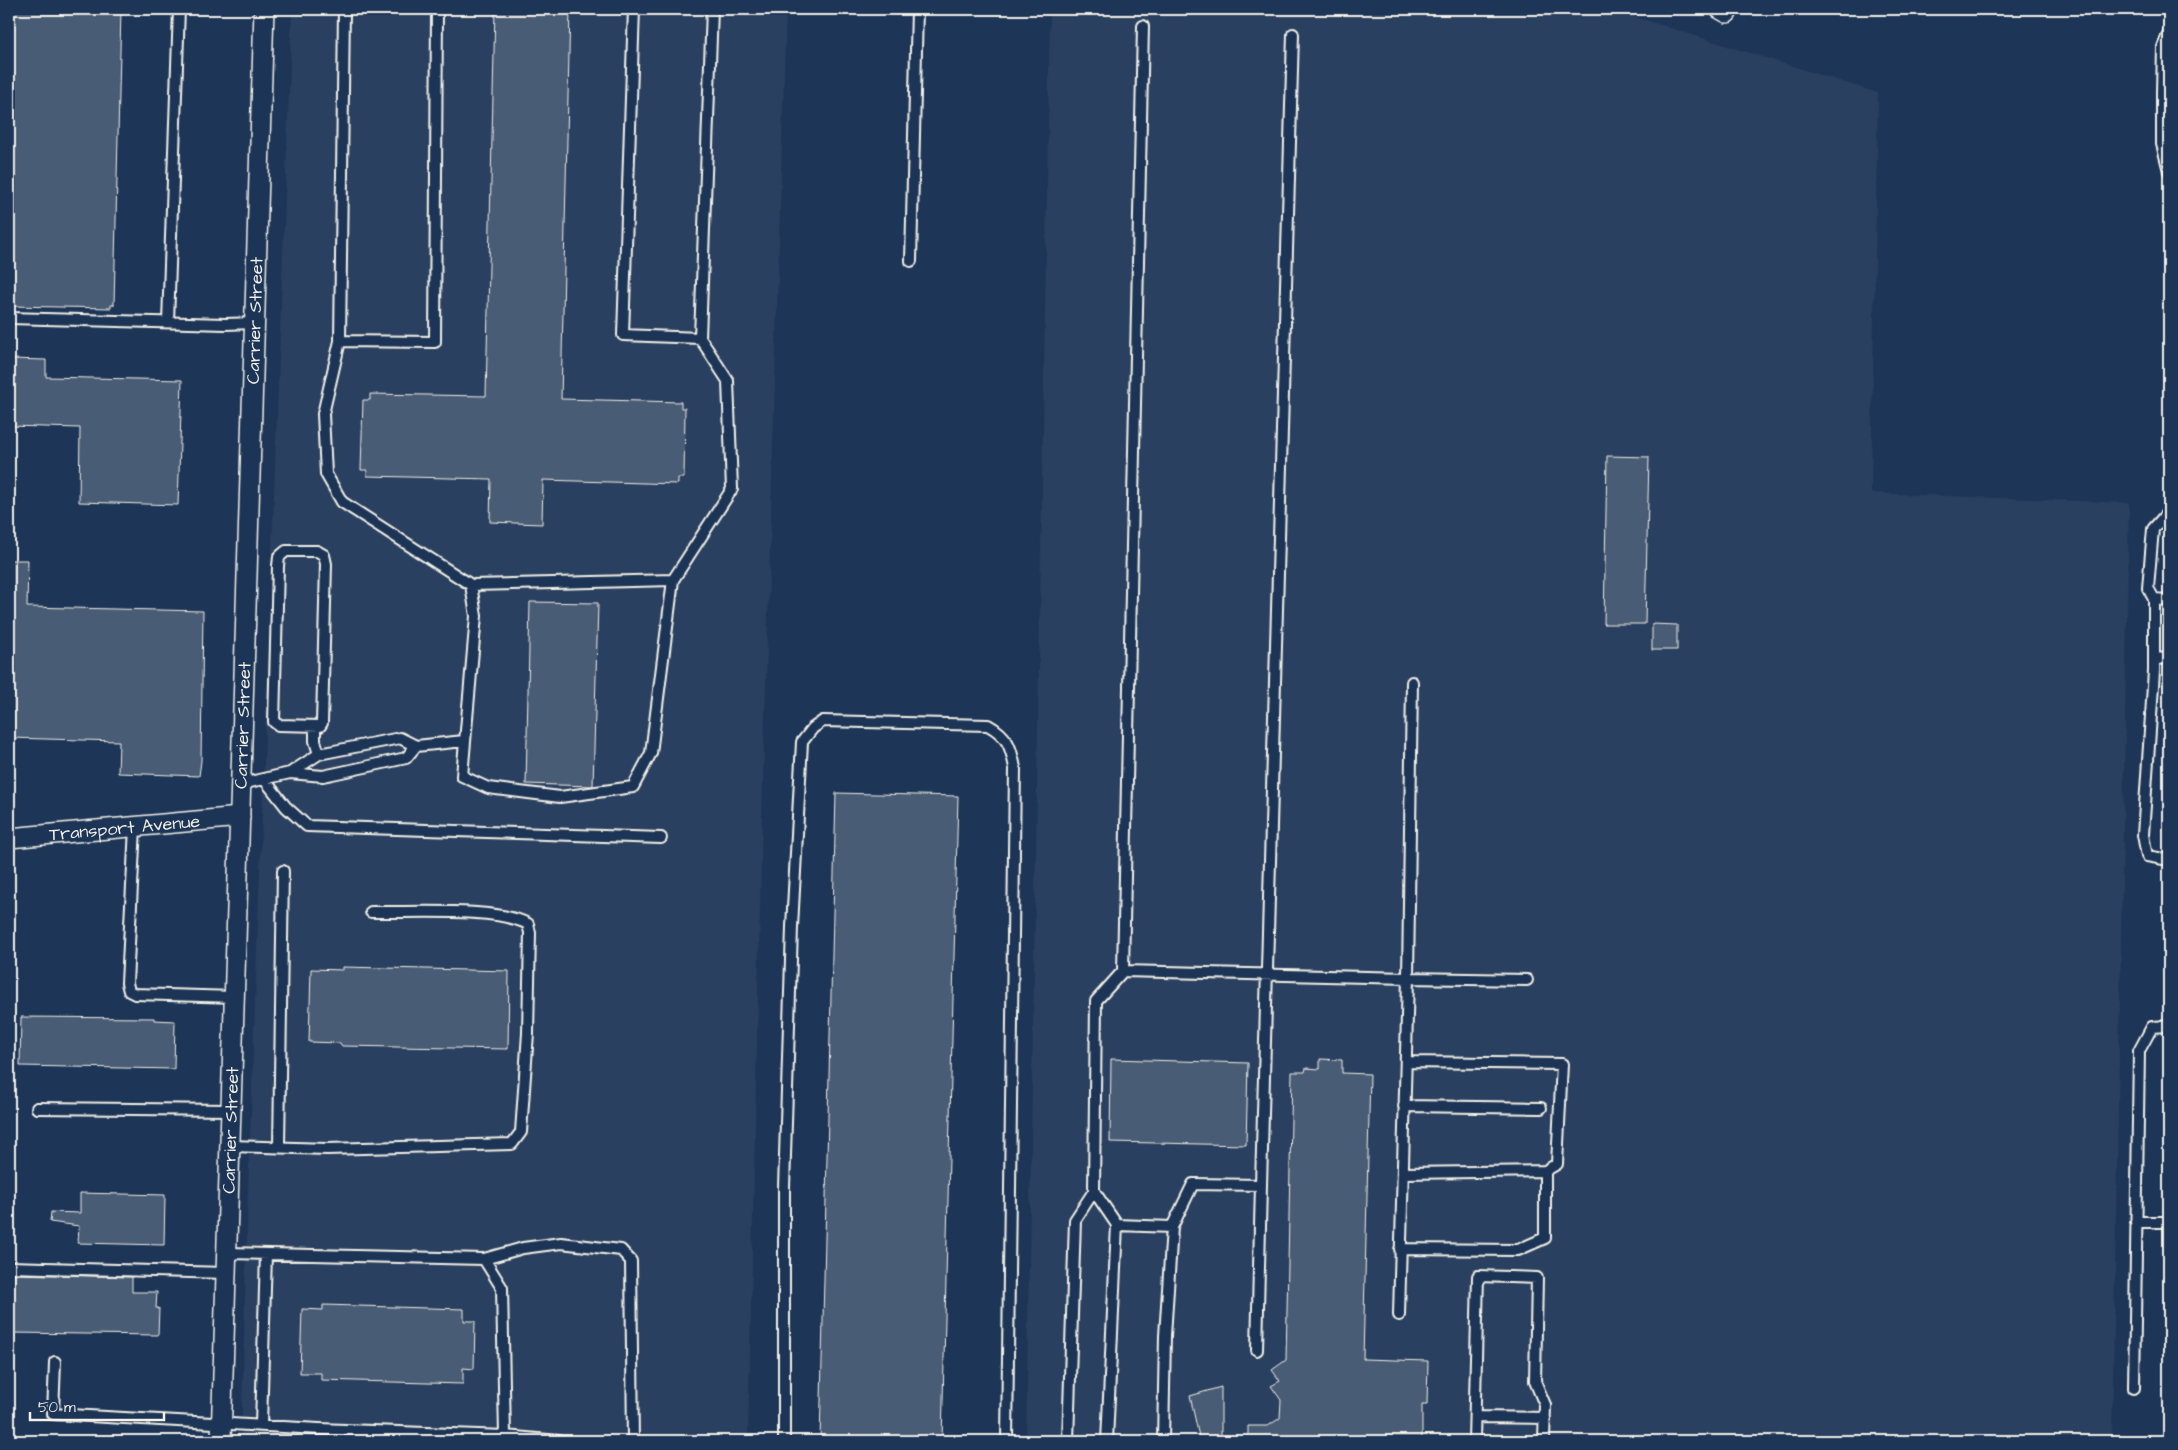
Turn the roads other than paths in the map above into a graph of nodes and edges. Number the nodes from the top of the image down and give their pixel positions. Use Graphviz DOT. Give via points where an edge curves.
graph roads {
  1 [pos="179,9"];
  2 [pos="264,9"];
  3 [pos="344,9"];
  4 [pos="437,9"];
  5 [pos="634,9"];
  6 [pos="712,9"];
  7 [pos="918,9"];
  8 [pos="1143,26"];
  9 [pos="2169,32"];
  10 [pos="1293,34"];
  11 [pos="2169,171"];
  12 [pos="911,261"];
  13 [pos="9,318"];
  14 [pos="168,322"];
  15 [pos="255,323"];
  16 [pos="700,338"];
  17 [pos="340,341"];
  18 [pos="2169,511"];
  19 [pos="673,580"];
  20 [pos="471,584"];
  21 [pos="2154,599"];
  22 [pos="2169,600"];
  23 [pos="2154,658"];
  24 [pos="2169,659"];
  25 [pos="1412,682"];
  26 [pos="315,726"];
  27 [pos="464,741"];
  28 [pos="416,746"];
  29 [pos="319,754"];
  30 [pos="290,773"];
  31 [pos="264,779"];
  32 [pos="241,784"];
  33 [pos="240,817"];
  34 [pos="135,826"];
  35 [pos="9,838"];
  36 [pos="661,838"];
  37 [pos="2169,860"];
  38 [pos="283,871"];
  39 [pos="371,912"];
  40 [pos="1123,971"];
  41 [pos="1267,975"];
  42 [pos="1408,978"];
  43 [pos="1527,980"];
  44 [pos="235,997"];
  45 [pos="2169,1026"];
  46 [pos="1406,1062"];
  47 [pos="1404,1106"];
  48 [pos="37,1108"];
  49 [pos="1541,1108"];
  50 [pos="231,1110"];
  51 [pos="230,1146"];
  52 [pos="280,1147"];
  53 [pos="1545,1171"];
  54 [pos="1403,1173"];
  55 [pos="1261,1185"];
  56 [pos="1094,1191"];
  57 [pos="2136,1222"];
  58 [pos="2169,1222"];
  59 [pos="1117,1225"];
  60 [pos="1172,1227"];
  61 [pos="1400,1249"];
  62 [pos="227,1253"];
  63 [pos="266,1254"];
  64 [pos="484,1259"];
  65 [pos="9,1267"];
  66 [pos="226,1273"];
  67 [pos="1399,1315"];
  68 [pos="1256,1350"];
  69 [pos="55,1362"];
  70 [pos="2134,1388"];
  71 [pos="1474,1417"];
  72 [pos="1545,1418"];
  73 [pos="261,1426"];
  74 [pos="221,1432"];
  75 [pos="504,1436"];
  76 [pos="559,1441"];
  77 [pos="633,1441"];
  78 [pos="784,1441"];
  79 [pos="1007,1441"];
  80 [pos="1068,1441"];
  81 [pos="1107,1441"];
  82 [pos="1163,1441"];
  83 [pos="1474,1441"];
  84 [pos="1544,1441"];
  1 -- 14 [label="lane"];
  2 -- 15 [label="street, Carrier Street"];
  3 -- 17 [label="lane"];
  4 -- 17 [label="lane" via="435,342"];
  5 -- 16 [label="lane" via="623,335"];
  6 -- 16 [label="lane"];
  7 -- 12 [label="lane"];
  8 -- 40 [label="lane"];
  9 -- 11 [label="lane" via="2163,47 2162,144"];
  10 -- 41 [label="lane"];
  13 -- 14 [label="lane"];
  14 -- 15 [label="lane"];
  15 -- 32 [label="street, Carrier Street"];
  16 -- 19 [label="lane" via="728,381 732,488"];
  17 -- 20 [label="lane" via="323,414 326,474 342,502"];
  18 -- 21 [label="lane" via="2153,529 2148,588"];
  19 -- 20 [label="lane"];
  19 -- 27 [label="lane" via="651,753 633,787 560,797 488,788 462,776"];
  20 -- 27 [label="lane" via="476,616"];
  21 -- 22 [label="lane"];
  21 -- 23 [label="lane"];
  23 -- 24 [label="lane"];
  23 -- 37 [label="lane" via="2142,835 2147,856"];
  25 -- 42 [label="lane"];
  26 -- 26 [label="lane" via="278,725 274,722 278,566 279,557 286,551 318,551 326,564 322,723"];
  26 -- 29 [label="lane"];
  27 -- 28 [label="lane"];
  28 -- 29 [label="lane" via="400,738"];
  28 -- 30 [label="lane" via="406,758 390,762 323,776"];
  29 -- 30 [label="lane"];
  30 -- 31 [label="lane"];
  31 -- 32 [label="lane"];
  31 -- 36 [label="lane" via="286,807 308,826"];
  32 -- 33 [label="street, Carrier Street"];
  33 -- 34 [label="street, Transport Avenue"];
  33 -- 44 [label="street, Carrier Street"];
  34 -- 35 [label="street, Transport Avenue"];
  34 -- 44 [label="lane" via="129,991 135,994"];
  38 -- 52 [label="lane"];
  39 -- 52 [label="lane" via="489,914 517,918 528,924 528,1033 521,1132 512,1144 328,1149"];
  40 -- 41 [label="lane"];
  40 -- 56 [label="lane" via="1096,1001"];
  41 -- 42 [label="lane"];
  41 -- 55 [label="lane"];
  42 -- 43 [label="lane"];
  42 -- 46 [label="lane"];
  44 -- 50 [label="street, Carrier Street"];
  45 -- 57 [label="lane" via="2152,1027 2139,1051"];
  46 -- 47 [label="lane"];
  46 -- 53 [label="lane" via="1562,1064 1557,1164"];
  47 -- 49 [label="lane"];
  47 -- 54 [label="lane"];
  48 -- 50 [label="lane"];
  50 -- 51 [label="street, Carrier Street"];
  51 -- 52 [label="lane"];
  51 -- 62 [label="street, Carrier Street"];
  53 -- 54 [label="lane"];
  53 -- 61 [label="lane" via="1545,1238 1518,1250"];
  54 -- 61 [label="lane"];
  55 -- 60 [label="lane" via="1193,1184"];
  55 -- 68 [label="lane"];
  56 -- 59 [label="lane"];
  56 -- 80 [label="lane" via="1075,1220"];
  57 -- 58 [label="lane"];
  57 -- 70 [label="lane"];
  59 -- 60 [label="lane"];
  59 -- 81 [label="lane"];
  60 -- 82 [label="lane"];
  61 -- 67 [label="lane"];
  62 -- 63 [label="lane"];
  62 -- 66 [label="street, Carrier Street"];
  63 -- 64 [label="lane"];
  63 -- 73 [label="lane"];
  64 -- 75 [label="lane" via="502,1288"];
  64 -- 77 [label="lane" via="523,1248 561,1243 621,1250 631,1261"];
  65 -- 66 [label="lane"];
  66 -- 74 [label="street, Carrier Street"];
  69 -- 74 [label="lane" via="52,1414"];
  71 -- 72 [label="lane"];
  71 -- 72 [label="lane" via="1478,1276 1537,1278 1535,1381 1545,1405"];
  71 -- 83 [label="lane"];
  72 -- 84 [label="lane"];
  73 -- 74 [label="lane"];
  73 -- 75 [label="lane"];
  75 -- 76 [label="lane"];
  78 -- 79 [label="lane" via="784,1188 792,927 802,742 823,721 988,725 1002,732 1012,750 1015,768"];
}
